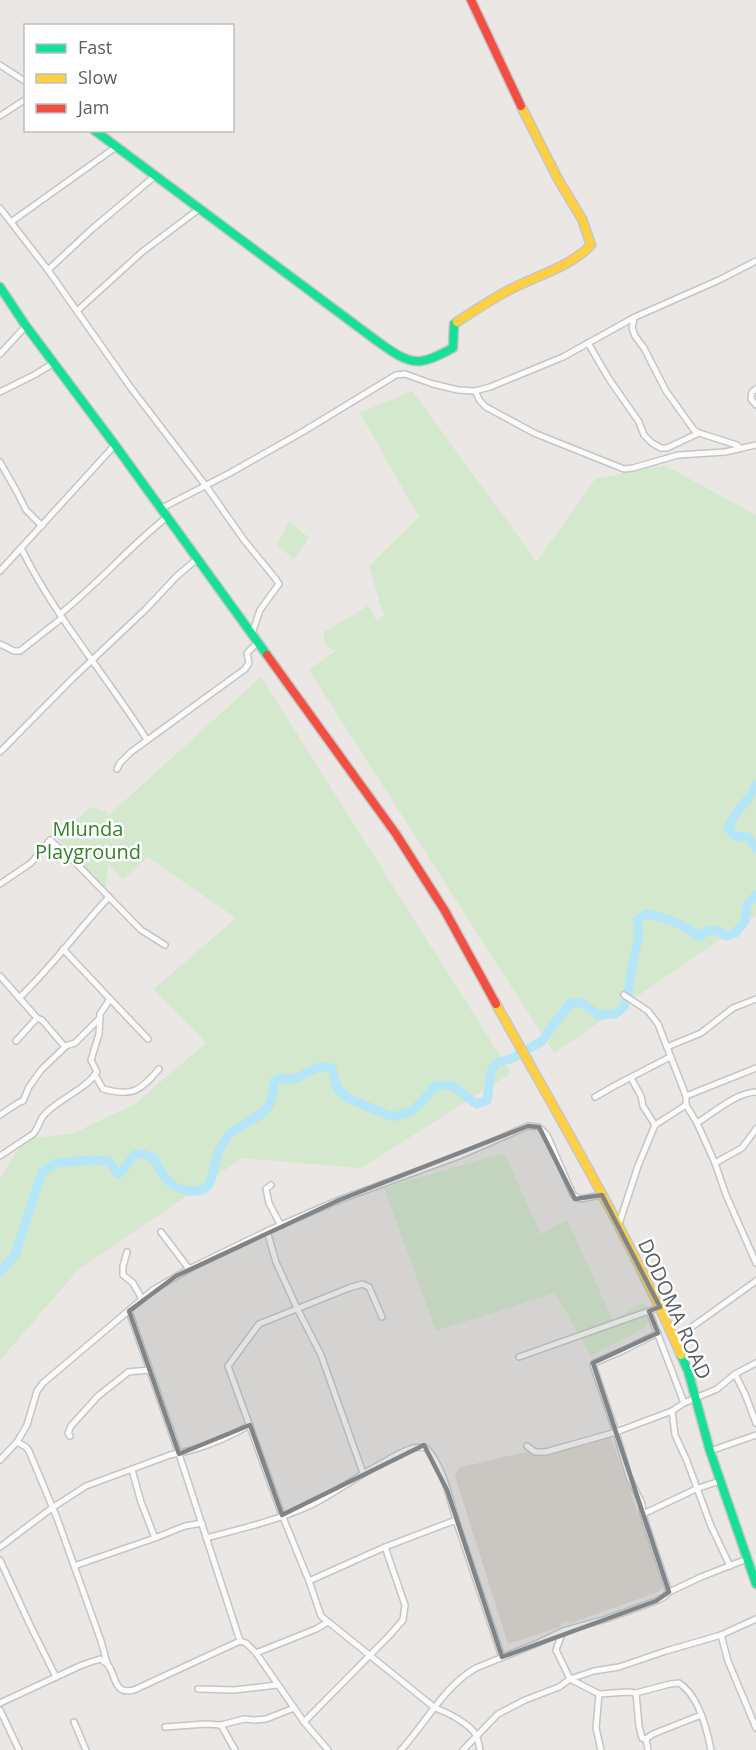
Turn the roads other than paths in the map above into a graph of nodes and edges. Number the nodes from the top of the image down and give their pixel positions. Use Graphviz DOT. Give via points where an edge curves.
graph roads {
  1 [pos="471,0"];
  2 [pos="0,65"];
  3 [pos="24,81"];
  4 [pos="24,100"];
  5 [pos="0,116"];
  6 [pos="97,132"];
  7 [pos="116,147"];
  8 [pos="155,176"];
  9 [pos="0,208"];
  10 [pos="200,209"];
  11 [pos="11,222"];
  12 [pos="756,261"];
  13 [pos="48,270"];
  14 [pos="0,287"];
  15 [pos="77,311"];
  16 [pos="635,317"];
  17 [pos="26,326"];
  18 [pos="588,343"];
  19 [pos="0,354"];
  20 [pos="54,363"];
  21 [pos="756,389"];
  22 [pos="476,391"];
  23 [pos="0,392"];
  24 [pos="756,405"];
  25 [pos="699,433"];
  26 [pos="115,445"];
  27 [pos="756,445"];
  28 [pos="740,448"];
  29 [pos="0,462"];
  30 [pos="206,486"];
  31 [pos="161,509"];
  32 [pos="167,517"];
  33 [pos="42,526"];
  34 [pos="21,548"];
  35 [pos="197,559"];
  36 [pos="0,570"];
  37 [pos="61,616"];
  38 [pos="252,634"];
  39 [pos="258,642"];
  40 [pos="0,644"];
  41 [pos="92,660"];
  42 [pos="147,740"];
  43 [pos="0,752"];
  44 [pos="117,769"];
  45 [pos="0,884"];
  46 [pos="109,897"];
  47 [pos="165,945"];
  48 [pos="63,949"];
  49 [pos="0,976"];
  50 [pos="624,995"];
  51 [pos="19,998"];
  52 [pos="110,999"];
  53 [pos="756,999"];
  54 [pos="37,1018"];
  55 [pos="100,1018"];
  56 [pos="147,1039"];
  57 [pos="16,1041"];
  58 [pos="65,1046"];
  59 [pos="667,1047"];
  60 [pos="670,1057"];
  61 [pos="756,1068"];
  62 [pos="159,1069"];
  63 [pos="95,1075"];
  64 [pos="631,1078"];
  65 [pos="756,1092"];
  66 [pos="686,1096"];
  67 [pos="595,1097"];
  68 [pos="686,1105"];
  69 [pos="0,1114"];
  70 [pos="697,1123"];
  71 [pos="655,1125"];
  72 [pos="756,1129"];
  73 [pos="0,1156"];
  74 [pos="715,1162"];
  75 [pos="271,1185"];
  76 [pos="602,1195"];
  77 [pos="619,1225"];
  78 [pos="280,1226"];
  79 [pos="267,1231"];
  80 [pos="161,1232"];
  81 [pos="128,1252"];
  82 [pos="756,1263"];
  83 [pos="189,1269"];
  84 [pos="756,1281"];
  85 [pos="142,1299"];
  86 [pos="660,1307"];
  87 [pos="297,1308"];
  88 [pos="129,1311"];
  89 [pos="649,1311"];
  90 [pos="382,1317"];
  91 [pos="658,1333"];
  92 [pos="675,1339"];
  93 [pos="519,1358"];
  94 [pos="756,1363"];
  95 [pos="149,1370"];
  96 [pos="735,1374"];
  97 [pos="696,1398"];
  98 [pos="684,1404"];
  99 [pos="672,1411"];
  100 [pos="756,1423"];
  101 [pos="250,1425"];
  102 [pos="616,1432"];
  103 [pos="756,1435"];
  104 [pos="70,1436"];
  105 [pos="17,1442"];
  106 [pos="527,1446"];
  107 [pos="710,1451"];
  108 [pos="179,1454"];
  109 [pos="0,1460"];
  110 [pos="132,1470"];
  111 [pos="363,1473"];
  112 [pos="721,1480"];
  113 [pos="696,1489"];
  114 [pos="52,1508"];
  115 [pos="643,1514"];
  116 [pos="282,1515"];
  117 [pos="41,1516"];
  118 [pos="57,1518"];
  119 [pos="456,1520"];
  120 [pos="202,1523"];
  121 [pos="155,1538"];
  122 [pos="206,1538"];
  123 [pos="0,1547"];
  124 [pos="385,1547"];
  125 [pos="747,1559"];
  126 [pos="0,1560"];
  127 [pos="74,1566"];
  128 [pos="730,1566"];
  129 [pos="309,1581"];
  130 [pos="756,1584"];
  131 [pos="669,1592"];
  132 [pos="756,1619"];
  133 [pos="328,1622"];
  134 [pos="563,1631"];
  135 [pos="721,1635"];
  136 [pos="240,1641"];
  137 [pos="256,1653"];
  138 [pos="369,1656"];
  139 [pos="502,1657"];
  140 [pos="108,1664"];
  141 [pos="56,1677"];
  142 [pos="570,1679"];
  143 [pos="277,1685"];
  144 [pos="198,1689"];
  145 [pos="599,1694"];
  146 [pos="636,1694"];
  147 [pos="0,1703"];
  148 [pos="294,1708"];
  149 [pos="435,1708"];
  150 [pos="0,1710"];
  151 [pos="701,1715"];
  152 [pos="74,1722"];
  153 [pos="304,1722"];
  154 [pos="221,1725"];
  155 [pos="165,1727"];
  156 [pos="756,1728"];
  157 [pos="476,1735"];
  158 [pos="646,1739"];
  159 [pos="19,1750"];
  160 [pos="86,1750"];
  161 [pos="235,1750"];
  162 [pos="328,1750"];
  163 [pos="401,1750"];
  164 [pos="463,1750"];
  165 [pos="480,1750"];
  166 [pos="601,1750"];
  167 [pos="648,1750"];
  168 [pos="711,1750"];
  1 -- 10 [label="main road" via="566,195 585,226 591,245 586,251 457,322 453,348 418,362 404,358 374,338"];
  2 -- 3 [label="street"];
  4 -- 5 [label="street"];
  6 -- 7 [label="main road"];
  7 -- 8 [label="main road"];
  7 -- 11 [label="street"];
  8 -- 10 [label="main road"];
  8 -- 13 [label="street"];
  9 -- 11 [label="street"];
  10 -- 15 [label="street" via="142,252"];
  11 -- 13 [label="street"];
  12 -- 16 [label="street"];
  13 -- 15 [label="street"];
  14 -- 17 [label="main road, DODOMA ROAD"];
  15 -- 30 [label="street"];
  16 -- 18 [label="street"];
  16 -- 25 [label="street" via="635,336 666,391"];
  17 -- 19 [label="street"];
  17 -- 20 [label="main road, DODOMA ROAD"];
  18 -- 22 [label="street" via="515,378"];
  18 -- 25 [label="street" via="652,443 665,449"];
  20 -- 23 [label="street"];
  20 -- 26 [label="main road, DODOMA ROAD"];
  21 -- 24 [label="street" via="751,399"];
  22 -- 28 [label="street" via="486,407 534,433 624,470 678,454"];
  22 -- 30 [label="street" via="396,375"];
  25 -- 28 [label="street"];
  26 -- 31 [label="main road, DODOMA ROAD"];
  26 -- 33 [label="street"];
  27 -- 28 [label="street"];
  29 -- 33 [label="street" via="26,510"];
  30 -- 31 [label="street"];
  30 -- 38 [label="street" via="279,584 260,610"];
  31 -- 32 [label="main road, DODOMA ROAD"];
  32 -- 35 [label="main road, DODOMA ROAD"];
  32 -- 37 [label="street"];
  33 -- 34 [label="street"];
  34 -- 36 [label="street"];
  34 -- 37 [label="street"];
  35 -- 38 [label="main road, DODOMA ROAD"];
  35 -- 41 [label="street"];
  37 -- 40 [label="street" via="20,651"];
  37 -- 41 [label="street"];
  38 -- 39 [label="main road, DODOMA ROAD"];
  39 -- 42 [label="street" via="247,653 249,663 245,669"];
  39 -- 76 [label="main road, DODOMA ROAD" via="366,791 451,921"];
  41 -- 42 [label="street"];
  41 -- 43 [label="street"];
  42 -- 44 [label="street" via="125,757"];
  45 -- 46 [label="street" via="31,863 50,840"];
  46 -- 47 [label="street" via="141,930"];
  46 -- 48 [label="street"];
  48 -- 51 [label="street"];
  48 -- 52 [label="street"];
  49 -- 51 [label="street"];
  50 -- 59 [label="street" via="652,1014"];
  51 -- 54 [label="street"];
  52 -- 55 [label="street"];
  52 -- 56 [label="street"];
  53 -- 59 [label="street" via="737,1005 701,1033"];
  54 -- 57 [label="street"];
  54 -- 58 [label="street"];
  55 -- 58 [label="street" via="75,1043"];
  55 -- 63 [label="street" via="90,1060 98,1072"];
  58 -- 69 [label="street" via="40,1070 23,1101"];
  59 -- 60 [label="street"];
  60 -- 64 [label="street"];
  60 -- 66 [label="street"];
  61 -- 66 [label="street"];
  62 -- 63 [label="street" via="142,1087 130,1093 103,1089"];
  63 -- 73 [label="street" via="44,1115 38,1130"];
  64 -- 67 [label="street"];
  64 -- 71 [label="street"];
  65 -- 70 [label="street" via="735,1099"];
  66 -- 68 [label="street"];
  68 -- 70 [label="street"];
  68 -- 71 [label="street"];
  70 -- 74 [label="street"];
  71 -- 77 [label="street"];
  72 -- 74 [label="street" via="742,1148"];
  74 -- 82 [label="street"];
  75 -- 78 [label="street" via="266,1189 269,1203"];
  76 -- 77 [label="main road, DODOMA ROAD"];
  76 -- 78 [label="street" via="580,1199 573,1195 547,1135 539,1127 528,1126"];
  77 -- 86 [label="main road, DODOMA ROAD"];
  78 -- 79 [label="street"];
  79 -- 83 [label="street"];
  79 -- 87 [label="street"];
  80 -- 83 [label="street"];
  81 -- 85 [label="street" via="123,1275"];
  83 -- 85 [label="street"];
  84 -- 92 [label="street"];
  85 -- 88 [label="street"];
  86 -- 89 [label="street"];
  86 -- 92 [label="main road, DODOMA ROAD"];
  87 -- 90 [label="street" via="362,1284 369,1287"];
  87 -- 101 [label="street" via="259,1324 228,1366"];
  87 -- 111 [label="street" via="321,1355"];
  88 -- 95 [label="street"];
  88 -- 105 [label="street" via="43,1383"];
  89 -- 91 [label="street"];
  89 -- 93 [label="street"];
  91 -- 98 [label="street"];
  91 -- 102 [label="street" via="593,1365"];
  92 -- 97 [label="main road, DODOMA ROAD"];
  94 -- 96 [label="street"];
  95 -- 104 [label="street" via="128,1372 103,1391 71,1426"];
  95 -- 108 [label="street"];
  96 -- 97 [label="street" via="717,1389"];
  96 -- 100 [label="street"];
  97 -- 98 [label="street"];
  97 -- 107 [label="main road, DODOMA ROAD"];
  98 -- 99 [label="street"];
  99 -- 102 [label="street"];
  99 -- 113 [label="street" via="675,1435"];
  101 -- 108 [label="street" via="212,1445"];
  101 -- 116 [label="street"];
  102 -- 106 [label="street" via="546,1452 535,1452"];
  102 -- 115 [label="street"];
  103 -- 107 [label="street"];
  105 -- 109 [label="street"];
  105 -- 114 [label="street" via="29,1451"];
  107 -- 112 [label="main road, DODOMA ROAD"];
  108 -- 110 [label="street"];
  108 -- 120 [label="street"];
  110 -- 114 [label="street" via="86,1486"];
  110 -- 121 [label="street"];
  111 -- 116 [label="street" via="325,1498"];
  111 -- 119 [label="street" via="405,1452 426,1448 438,1468"];
  112 -- 113 [label="street"];
  112 -- 125 [label="main road, DODOMA ROAD"];
  113 -- 115 [label="street"];
  113 -- 128 [label="street"];
  114 -- 117 [label="street"];
  114 -- 118 [label="street"];
  115 -- 131 [label="street"];
  116 -- 122 [label="street"];
  116 -- 129 [label="street"];
  117 -- 118 [label="street"];
  117 -- 123 [label="street"];
  118 -- 127 [label="street"];
  119 -- 124 [label="street"];
  119 -- 139 [label="street"];
  120 -- 121 [label="street"];
  120 -- 122 [label="street"];
  121 -- 127 [label="street"];
  122 -- 136 [label="street"];
  124 -- 129 [label="street"];
  124 -- 138 [label="street" via="405,1608 401,1623"];
  125 -- 128 [label="street"];
  125 -- 130 [label="main road, DODOMA ROAD"];
  126 -- 141 [label="street"];
  127 -- 140 [label="street"];
  128 -- 131 [label="street"];
  129 -- 133 [label="street" via="321,1616"];
  131 -- 134 [label="street" via="656,1601"];
  132 -- 135 [label="street"];
  133 -- 137 [label="street"];
  133 -- 138 [label="street"];
  134 -- 139 [label="street"];
  134 -- 142 [label="street" via="556,1650"];
  135 -- 142 [label="street"];
  135 -- 156 [label="street"];
  136 -- 137 [label="street"];
  136 -- 140 [label="street" via="128,1692 117,1686"];
  137 -- 143 [label="street"];
  138 -- 149 [label="street"];
  138 -- 153 [label="street"];
  139 -- 149 [label="street" via="469,1672"];
  140 -- 141 [label="street" via="100,1659"];
  141 -- 147 [label="street"];
  142 -- 145 [label="street"];
  142 -- 157 [label="street" via="498,1713"];
  143 -- 144 [label="street"];
  143 -- 148 [label="street"];
  145 -- 146 [label="street"];
  145 -- 166 [label="street" via="596,1728"];
  146 -- 151 [label="street" via="679,1683 689,1691"];
  146 -- 158 [label="street" via="639,1726 642,1738"];
  148 -- 153 [label="street"];
  148 -- 154 [label="street" via="266,1719"];
  149 -- 157 [label="street"];
  149 -- 163 [label="street"];
  150 -- 159 [label="street"];
  151 -- 158 [label="street"];
  151 -- 168 [label="street"];
  152 -- 160 [label="street"];
  153 -- 162 [label="street"];
  154 -- 155 [label="street"];
  154 -- 161 [label="street"];
  157 -- 164 [label="street"];
  157 -- 165 [label="street"];
  158 -- 167 [label="street"];
}
